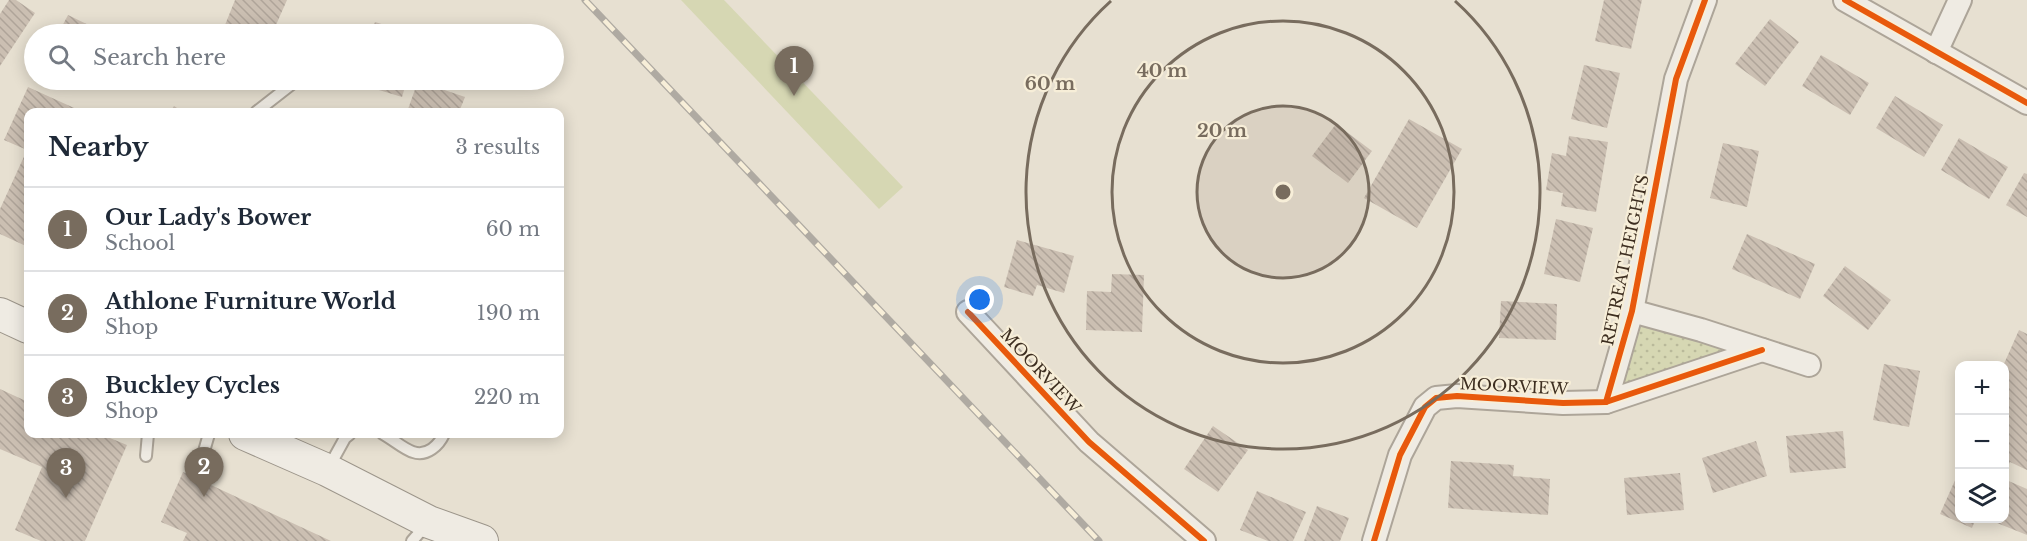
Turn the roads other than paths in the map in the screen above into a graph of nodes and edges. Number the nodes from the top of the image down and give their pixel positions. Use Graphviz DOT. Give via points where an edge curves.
graph roads {
  1 [pos="1705,0"];
  2 [pos="1845,0"];
  3 [pos="1960,0"];
  4 [pos="1935,52"];
  5 [pos="284,90"];
  6 [pos="2027,103"];
  7 [pos="261,108"];
  8 [pos="1632,311"];
  9 [pos="968,312"];
  10 [pos="0,314"];
  11 [pos="24,325"];
  12 [pos="1762,350"];
  13 [pos="1809,365"];
  14 [pos="1606,402"];
  15 [pos="148,438"];
  16 [pos="208,438"];
  17 [pos="254,438"];
  18 [pos="345,438"];
  19 [pos="390,438"];
  20 [pos="442,438"];
  21 [pos="146,456"];
  22 [pos="202,458"];
  23 [pos="327,470"];
  24 [pos="421,531"];
  25 [pos="482,541"];
  26 [pos="1204,541"];
  27 [pos="1374,541"];
  1 -- 8 [label="street, RETREAT HEIGHTS" via="1676,79"];
  2 -- 4 [label="street"];
  3 -- 4 [label="street"];
  4 -- 6 [label="street"];
  5 -- 7 [label="lane"];
  8 -- 12 [label="street, RETREAT HEIGHTS"];
  8 -- 14 [label="street, RETREAT HEIGHTS"];
  9 -- 26 [label="street, MOORVIEW" via="1089,442"];
  10 -- 11 [label="main road"];
  12 -- 13 [label="street, RETREAT HEIGHTS"];
  12 -- 14 [label="street"];
  14 -- 27 [label="street, MOORVIEW" via="1457,396 1429,402 1400,455"];
  15 -- 21 [label="lane"];
  16 -- 22 [label="lane"];
  17 -- 23 [label="main road"];
  18 -- 23 [label="lane"];
  19 -- 20 [label="lane" via="414,453 429,451"];
  23 -- 24 [label="main road"];
  24 -- 25 [label="main road"];
}
